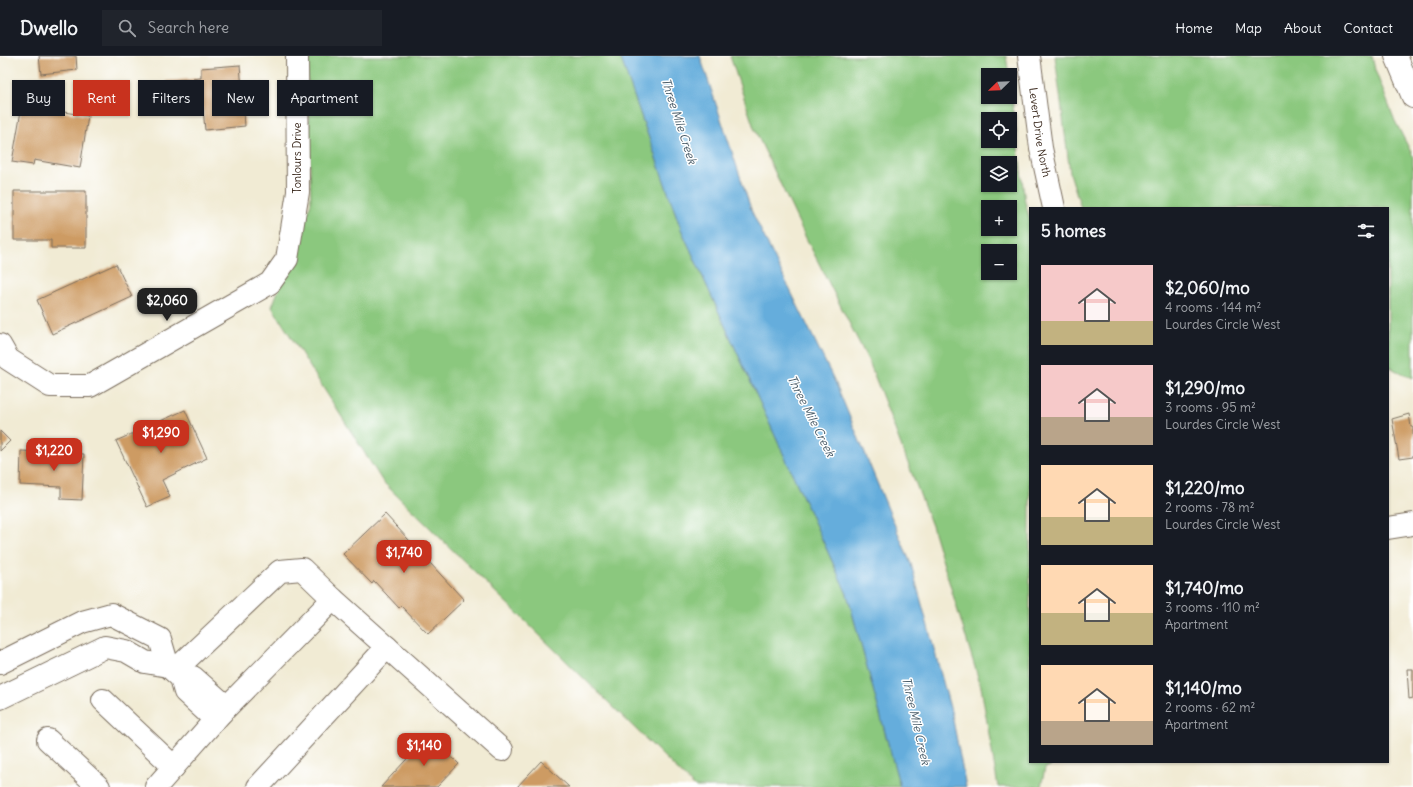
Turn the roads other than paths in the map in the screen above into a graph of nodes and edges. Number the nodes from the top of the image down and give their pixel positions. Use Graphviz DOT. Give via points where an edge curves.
graph roads {
  1 [pos="297,56"];
  2 [pos="1029,56"];
  3 [pos="1396,56"];
  4 [pos="1413,97"];
  5 [pos="1054,207"];
  6 [pos="0,345"];
  7 [pos="1413,524"];
  8 [pos="1389,528"];
  9 [pos="333,600"];
  10 [pos="387,647"];
  11 [pos="0,663"];
  12 [pos="174,672"];
  13 [pos="0,698"];
  14 [pos="102,700"];
  15 [pos="221,713"];
  16 [pos="48,740"];
  17 [pos="502,750"];
  18 [pos="174,767"];
  19 [pos="99,787"];
  20 [pos="156,787"];
  21 [pos="258,787"];
  1 -- 6 [label="street, Tonlours Drive" via="298,192 287,259 270,283 90,386 50,386 8,359"];
  2 -- 5 [label="street, Levert Drive North" via="1041,148"];
  3 -- 4 [label="street"];
  7 -- 8 [label="street"];
  9 -- 10 [label="street"];
  9 -- 12 [label="street" via="302,569 280,571"];
  9 -- 15 [label="street"];
  10 -- 17 [label="street"];
  10 -- 21 [label="street"];
  11 -- 12 [label="street" via="82,622 111,614 160,639"];
  12 -- 13 [label="street" via="145,662 126,651 105,647"];
  12 -- 15 [label="street" via="186,692 210,715"];
  14 -- 18 [label="street"];
  15 -- 18 [label="street"];
  16 -- 19 [label="street"];
  18 -- 20 [label="street"];
}
